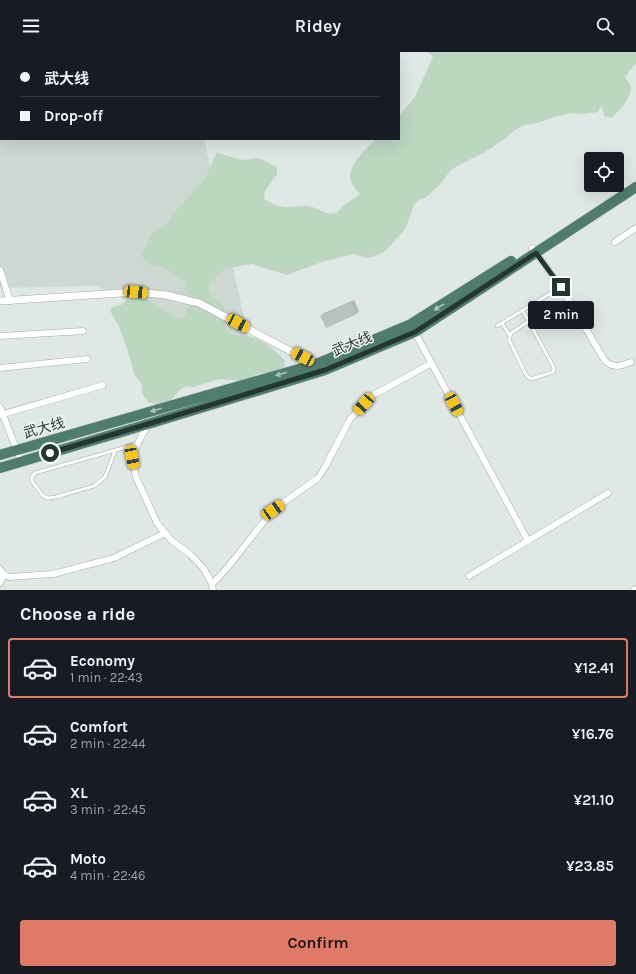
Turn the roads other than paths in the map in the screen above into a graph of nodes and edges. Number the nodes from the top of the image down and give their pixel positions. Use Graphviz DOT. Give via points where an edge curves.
graph roads {
  1 [pos="636,179"];
  2 [pos="636,187"];
  3 [pos="636,228"];
  4 [pos="615,242"];
  5 [pos="534,250"];
  6 [pos="0,270"];
  7 [pos="561,287"];
  8 [pos="10,300"];
  9 [pos="0,301"];
  10 [pos="522,310"];
  11 [pos="529,321"];
  12 [pos="502,323"];
  13 [pos="496,326"];
  14 [pos="413,328"];
  15 [pos="83,331"];
  16 [pos="0,336"];
  17 [pos="510,336"];
  18 [pos="87,359"];
  19 [pos="631,362"];
  20 [pos="432,363"];
  21 [pos="316,364"];
  22 [pos="0,368"];
  23 [pos="325,370"];
  24 [pos="103,385"];
  25 [pos="0,407"];
  26 [pos="1,414"];
  27 [pos="148,424"];
  28 [pos="137,444"];
  29 [pos="17,450"];
  30 [pos="115,450"];
  31 [pos="0,455"];
  32 [pos="21,461"];
  33 [pos="0,468"];
  34 [pos="608,493"];
  35 [pos="165,533"];
  36 [pos="528,541"];
  37 [pos="2,571"];
  38 [pos="469,576"];
  39 [pos="0,583"];
  40 [pos="212,587"];
  1 -- 5 [label="highway, 武大线"];
  2 -- 5 [label="highway, 武大线"];
  3 -- 4 [label="street"];
  5 -- 7 [label="street"];
  5 -- 14 [label="highway, 武大线"];
  6 -- 8 [label="street"];
  7 -- 10 [label="lane"];
  7 -- 19 [label="street" via="605,361 618,367"];
  8 -- 9 [label="street"];
  8 -- 21 [label="street" via="136,292 166,295 199,303"];
  10 -- 11 [label="lane"];
  10 -- 12 [label="lane"];
  11 -- 17 [label="lane"];
  11 -- 17 [label="lane" via="554,368 553,372 531,379 526,375 509,340"];
  12 -- 13 [label="lane"];
  12 -- 17 [label="lane"];
  14 -- 20 [label="street"];
  14 -- 21 [label="highway, 武大线"];
  14 -- 23 [label="highway, 武大线"];
  15 -- 16 [label="street"];
  18 -- 22 [label="street"];
  20 -- 36 [label="street"];
  20 -- 40 [label="street" via="375,394 364,404 350,419 318,478 273,510"];
  21 -- 23 [label="street"];
  21 -- 29 [label="highway, 武大线, one-way"];
  23 -- 27 [label="highway, 武大线"];
  24 -- 26 [label="street"];
  25 -- 26 [label="street"];
  26 -- 29 [label="street"];
  27 -- 28 [label="street"];
  27 -- 32 [label="highway, 武大线"];
  28 -- 30 [label="lane"];
  28 -- 35 [label="street" via="132,457 136,477 157,523"];
  29 -- 31 [label="highway, 武大线"];
  29 -- 32 [label="street"];
  30 -- 30 [label="lane" via="35,473 32,481 43,496 48,498 94,486 105,477"];
  32 -- 33 [label="highway, 武大线"];
  34 -- 36 [label="street"];
  35 -- 37 [label="street" via="114,558 53,574 9,577"];
  35 -- 40 [label="street" via="204,569"];
  36 -- 38 [label="street"];
  37 -- 39 [label="street"];
}
